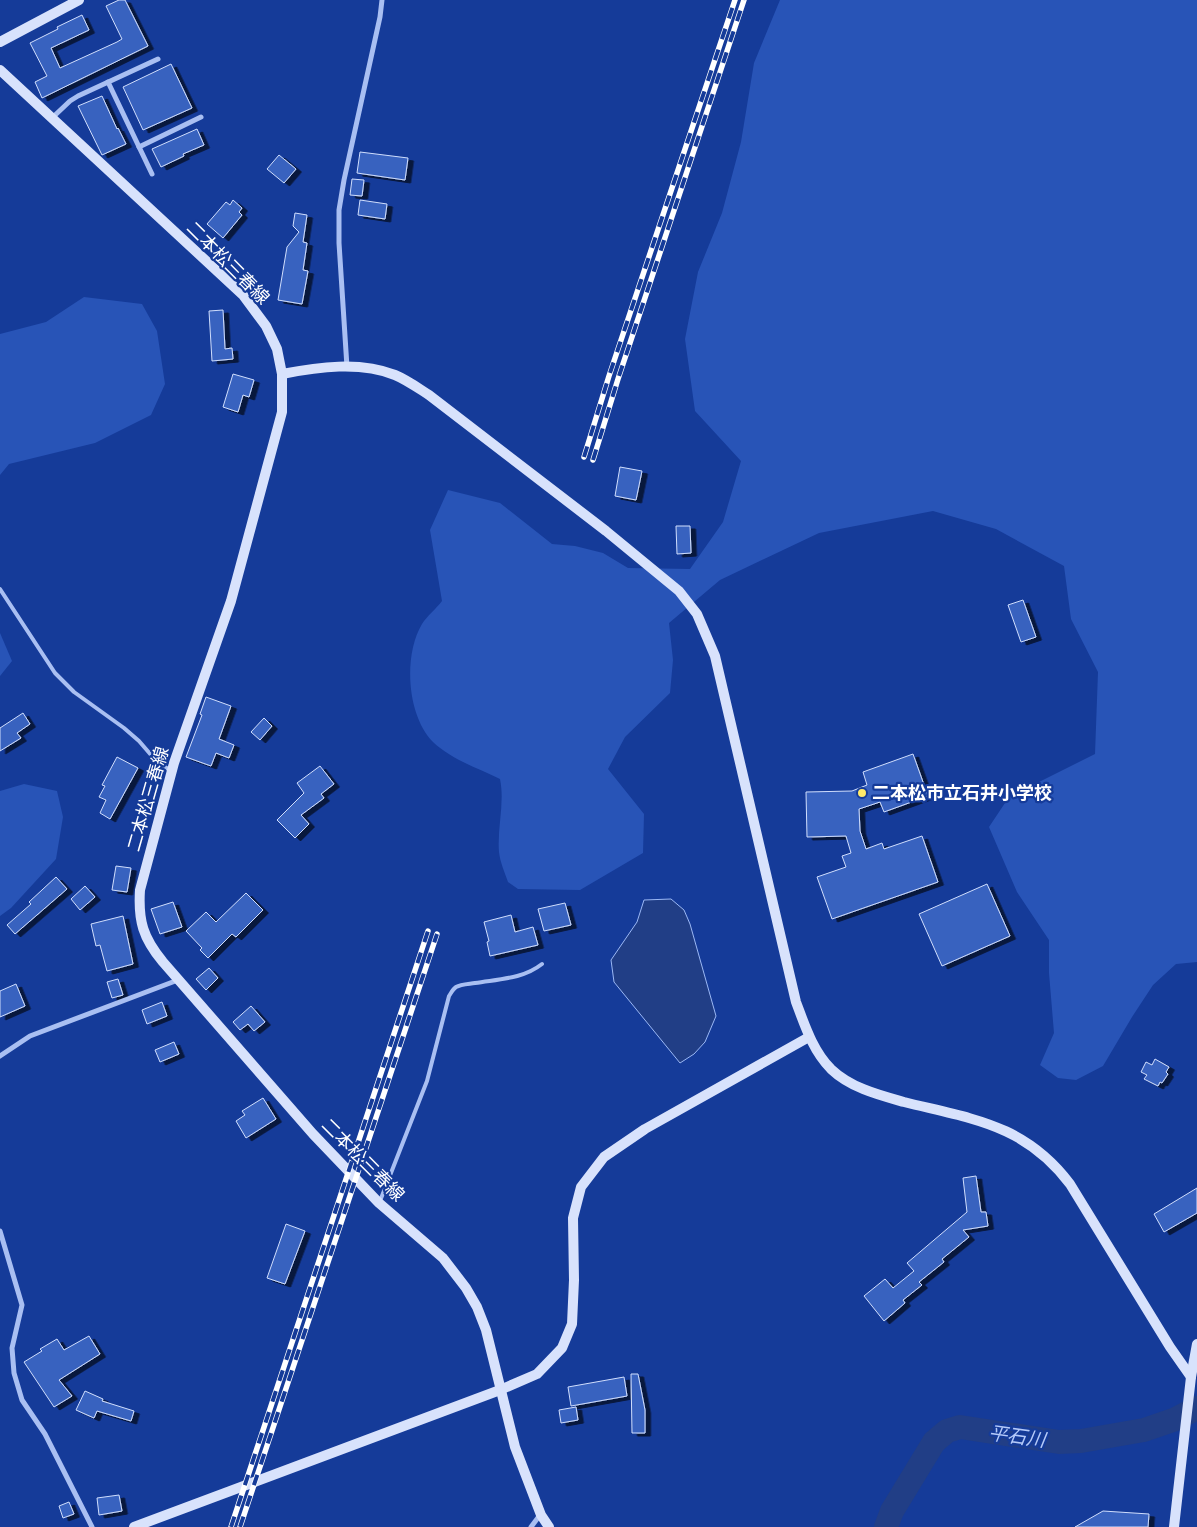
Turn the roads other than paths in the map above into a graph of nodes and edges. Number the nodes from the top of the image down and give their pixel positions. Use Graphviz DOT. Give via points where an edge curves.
graph roads {
  1 [pos="79,0"];
  2 [pos="382,0"];
  3 [pos="0,42"];
  4 [pos="158,59"];
  5 [pos="0,70"];
  6 [pos="108,82"];
  7 [pos="201,117"];
  8 [pos="52,118"];
  9 [pos="139,146"];
  10 [pos="152,174"];
  11 [pos="347,367"];
  12 [pos="282,374"];
  13 [pos="0,589"];
  14 [pos="172,772"];
  15 [pos="542,964"];
  16 [pos="178,980"];
  17 [pos="809,1037"];
  18 [pos="0,1056"];
  19 [pos="379,1203"];
  20 [pos="0,1231"];
  21 [pos="1197,1344"];
  22 [pos="1191,1377"];
  23 [pos="500,1390"];
  24 [pos="541,1515"];
  25 [pos="92,1527"];
  26 [pos="134,1527"];
  27 [pos="531,1527"];
  28 [pos="548,1527"];
  29 [pos="1174,1527"];
  1 -- 3 [label="street"];
  2 -- 11 [label="street" via="339,210"];
  4 -- 6 [label="street"];
  5 -- 8 [label="street, 二本松三春線"];
  6 -- 8 [label="street" via="70,101"];
  6 -- 9 [label="street"];
  7 -- 9 [label="street"];
  8 -- 12 [label="street, 二本松三春線" via="243,295 266,326 277,349"];
  9 -- 10 [label="street"];
  11 -- 12 [label="street"];
  11 -- 17 [label="street" via="394,375 429,395 649,566 679,591 697,614 716,656 796,1002"];
  12 -- 14 [label="street, 二本松三春線" via="282,412 231,601"];
  13 -- 14 [label="lane" via="55,673 74,692 124,728 158,763"];
  14 -- 16 [label="street, 二本松三春線" via="140,890 139,906 140,922 148,942"];
  15 -- 19 [label="lane" via="524,974 463,985 451,992 427,1082"];
  16 -- 18 [label="street" via="30,1036"];
  16 -- 19 [label="street, 二本松三春線" via="313,1134"];
  17 -- 22 [label="street" via="831,1070 856,1086 995,1126 1028,1142 1050,1160 1070,1184"];
  17 -- 23 [label="street" via="645,1128 604,1157 581,1187 572,1218 572,1324 562,1348 537,1374"];
  19 -- 23 [label="street, 二本松三春線" via="443,1258 466,1288 486,1330"];
  20 -- 25 [label="street" via="22,1305 12,1348 14,1373 22,1400 45,1434"];
  21 -- 22 [label="street"];
  22 -- 29 [label="street"];
  23 -- 24 [label="street, 二本松三春線" via="515,1448"];
  23 -- 26 [label="street"];
  24 -- 27 [label="street"];
  24 -- 28 [label="street, 二本松三春線"];
}
